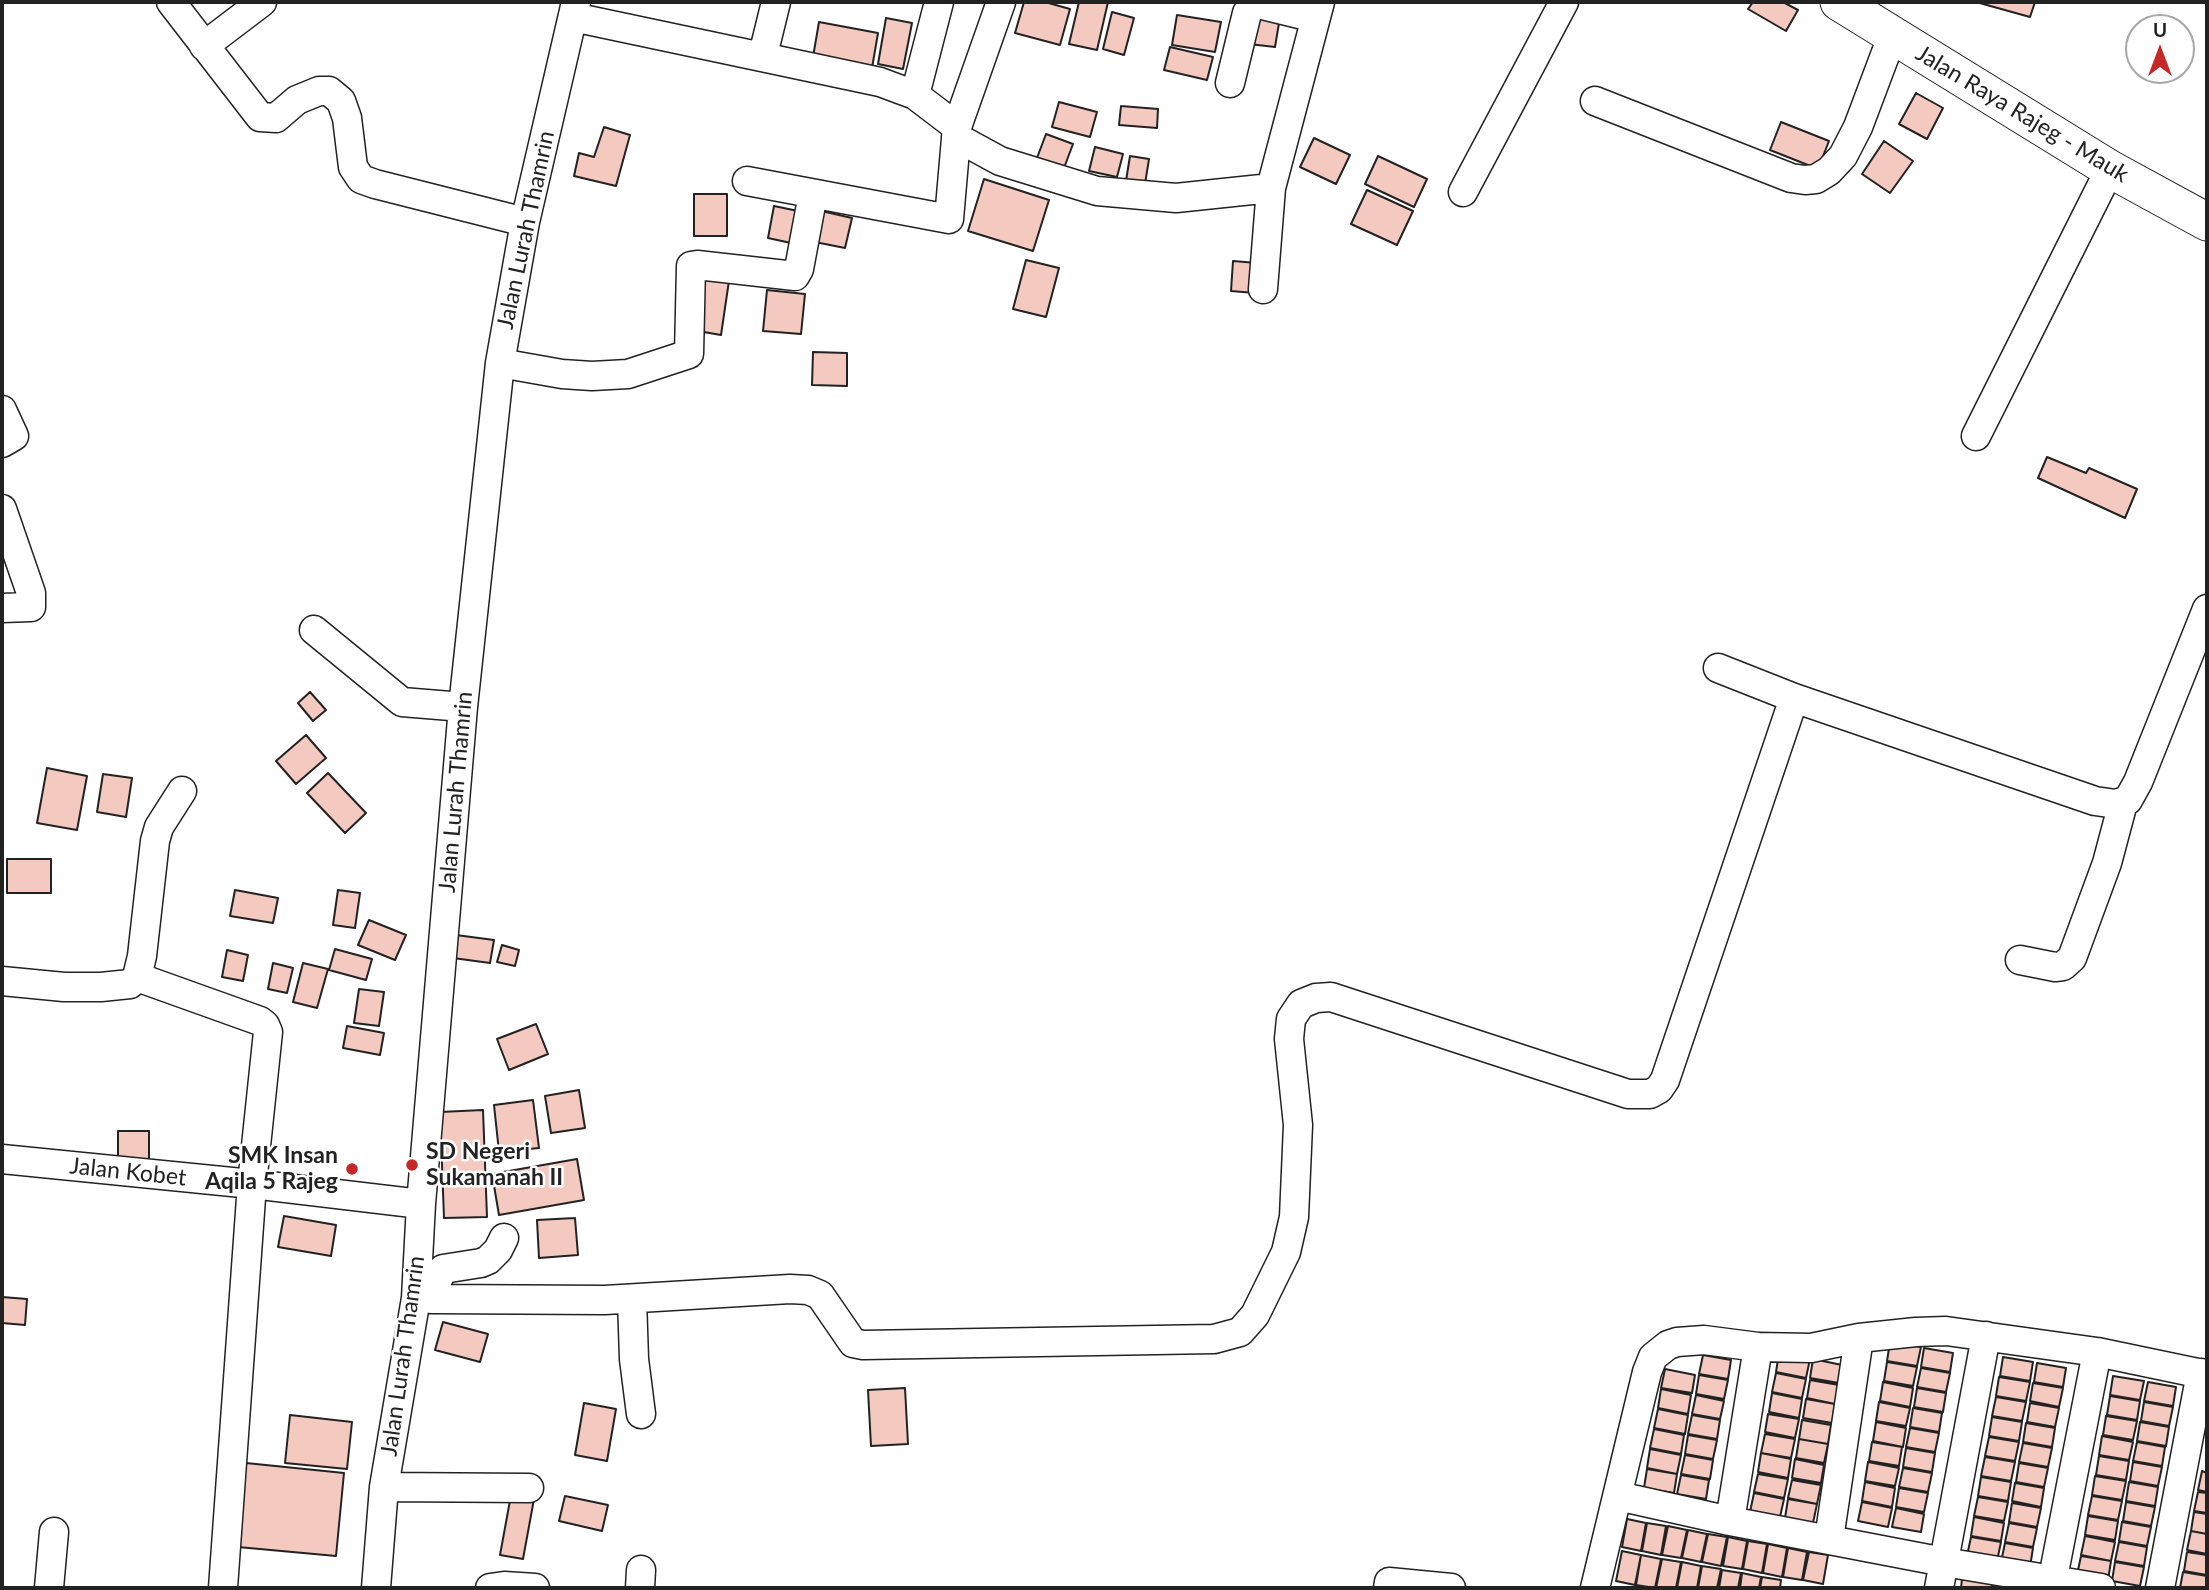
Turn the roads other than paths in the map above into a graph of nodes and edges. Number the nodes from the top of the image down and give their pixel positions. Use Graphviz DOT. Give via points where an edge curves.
graph roads {
  1 [pos="171,2"];
  2 [pos="262,2"];
  3 [pos="776,2"];
  4 [pos="939,2"];
  5 [pos="1001,2"];
  6 [pos="1564,2"];
  7 [pos="1839,2"];
  8 [pos="575,9"];
  9 [pos="1317,10"];
  10 [pos="1893,34"];
  11 [pos="204,46"];
  12 [pos="763,55"];
  13 [pos="1230,83"];
  14 [pos="915,95"];
  15 [pos="1595,101"];
  16 [pos="957,132"];
  17 [pos="2110,169"];
  18 [pos="747,181"];
  19 [pos="1271,188"];
  20 [pos="1463,192"];
  21 [pos="813,194"];
  22 [pos="525,222"];
  23 [pos="2207,222"];
  24 [pos="1263,289"];
  25 [pos="500,363"];
  26 [pos="2,410"];
  27 [pos="1976,436"];
  28 [pos="2,443"];
  29 [pos="2,509"];
  30 [pos="2,608"];
  31 [pos="2207,609"];
  32 [pos="314,630"];
  33 [pos="1718,668"];
  34 [pos="1794,698"];
  35 [pos="463,707"];
  36 [pos="182,791"];
  37 [pos="2123,803"];
  38 [pos="2020,960"];
  39 [pos="137,976"];
  40 [pos="2,981"];
  41 [pos="2,1159"];
  42 [pos="252,1184"];
  43 [pos="421,1204"];
  44 [pos="504,1238"];
  45 [pos="425,1298"];
  46 [pos="632,1299"];
  47 [pos="1986,1336"];
  48 [pos="1859,1338"];
  49 [pos="1758,1348"];
  50 [pos="2097,1352"];
  51 [pos="2204,1374"];
  52 [pos="640,1414"];
  53 [pos="384,1487"];
  54 [pos="529,1488"];
  55 [pos="1618,1496"];
  56 [pos="1730,1521"];
  57 [pos="54,1532"];
  58 [pos="1829,1539"];
  59 [pos="1942,1575"];
  60 [pos="2052,1585"];
  61 [pos="49,1588"];
  62 [pos="223,1588"];
  63 [pos="376,1588"];
  64 [pos="490,1588"];
  65 [pos="535,1588"];
  66 [pos="1388,1588"];
  67 [pos="1451,1588"];
  68 [pos="1595,1588"];
  69 [pos="2101,1588"];
  70 [pos="2160,1588"];
  1 -- 11 [label="street"];
  2 -- 11 [label="street"];
  3 -- 12 [label="street"];
  4 -- 14 [label="street"];
  5 -- 16 [label="street"];
  6 -- 20 [label="street"];
  7 -- 10 [label="main road, Jalan Raya Rajeg - Mauk"];
  8 -- 12 [label="street"];
  8 -- 22 [label="street, Jalan Lurah Thamrin"];
  9 -- 13 [label="street" via="1252,6"];
  9 -- 19 [label="street"];
  10 -- 15 [label="street" via="1843,156 1816,178 1791,178"];
  10 -- 17 [label="main road, Jalan Raya Rajeg - Mauk"];
  11 -- 22 [label="street" via="260,117 276,118 297,100 319,91 338,97 353,167 361,178"];
  12 -- 14 [label="street" via="880,82"];
  14 -- 16 [label="street"];
  16 -- 19 [label="street" via="1000,161 1097,191 1176,198"];
  16 -- 21 [label="street" via="949,219"];
  17 -- 23 [label="main road, Jalan Raya Rajeg - Mauk"];
  17 -- 27 [label="street"];
  18 -- 21 [label="street"];
  19 -- 24 [label="street"];
  21 -- 25 [label="street" via="795,276 691,266 690,354 628,374 592,376"];
  22 -- 25 [label="street, Jalan Lurah Thamrin"];
  25 -- 35 [label="street, Jalan Lurah Thamrin"];
  26 -- 28 [label="street" via="14,436"];
  29 -- 30 [label="street" via="32,593 31,607"];
  31 -- 37 [label="street" via="2138,782"];
  32 -- 35 [label="street" via="402,702"];
  33 -- 34 [label="street"];
  34 -- 37 [label="street" via="2095,801"];
  34 -- 46 [label="street" via="1659,1089 1650,1094 1628,1094 1331,997 1301,1003 1291,1019 1289,1039 1298,1125 1294,1217 1286,1252 1255,1315 1240,1332 1214,1339 863,1345 853,1343 820,1295 808,1290"];
  35 -- 43 [label="street, Jalan Lurah Thamrin"];
  36 -- 39 [label="street" via="155,841"];
  37 -- 38 [label="street" via="2107,863 2072,958 2055,967"];
  39 -- 40 [label="street" via="130,984 101,988"];
  39 -- 42 [label="street" via="265,1025"];
  41 -- 42 [label="street, Jalan Kobet"];
  42 -- 43 [label="street, Jalan Kobet"];
  42 -- 62 [label="street"];
  43 -- 45 [label="street, Jalan Lurah Thamrin"];
  44 -- 45 [label="street" via="481,1264 443,1269"];
  45 -- 46 [label="street"];
  45 -- 53 [label="street, Jalan Lurah Thamrin"];
  46 -- 52 [label="street"];
  47 -- 48 [label="street" via="1946,1331"];
  47 -- 50 [label="street"];
  47 -- 59 [label="street"];
  48 -- 49 [label="street" via="1811,1348"];
  48 -- 58 [label="street"];
  49 -- 55 [label="street" via="1689,1340 1668,1345 1653,1357"];
  49 -- 56 [label="street"];
  50 -- 51 [label="street"];
  50 -- 60 [label="street"];
  51 -- 70 [label="street"];
  53 -- 54 [label="street"];
  53 -- 63 [label="street, Jalan Lurah Thamrin"];
  55 -- 56 [label="street"];
  55 -- 68 [label="street"];
  56 -- 58 [label="street"];
  57 -- 61 [label="street"];
  58 -- 59 [label="street"];
  59 -- 60 [label="street"];
  60 -- 69 [label="street"];
  64 -- 65 [label="street"];
  66 -- 67 [label="street" via="1389,1583"];
}
